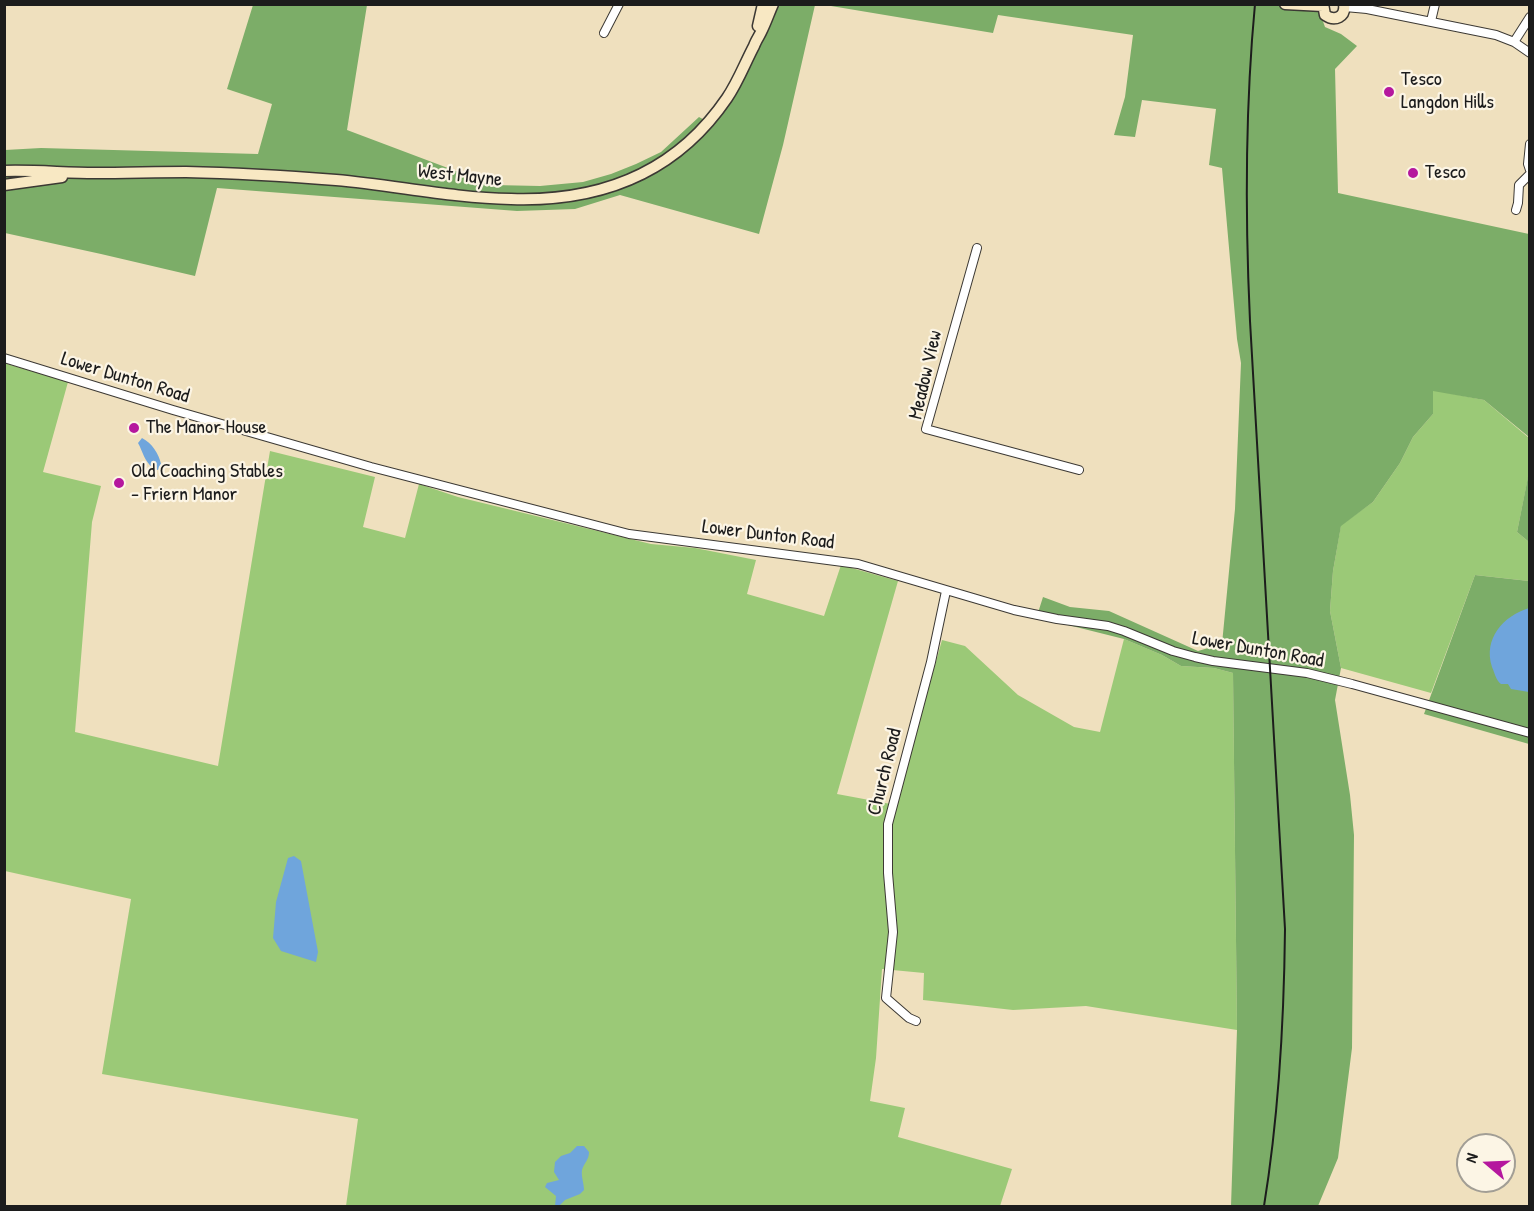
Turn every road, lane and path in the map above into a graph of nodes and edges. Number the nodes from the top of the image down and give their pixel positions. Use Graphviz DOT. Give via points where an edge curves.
graph roads {
  1 [pos="619,4"];
  2 [pos="763,4"];
  3 [pos="773,4"];
  4 [pos="1285,4"];
  5 [pos="1435,4"];
  6 [pos="1323,5"];
  7 [pos="1345,6"];
  8 [pos="1530,17"];
  9 [pos="1431,21"];
  10 [pos="604,33"];
  11 [pos="1514,42"];
  12 [pos="754,44"];
  13 [pos="1530,53"];
  14 [pos="1530,144"];
  15 [pos="4,171"];
  16 [pos="1530,172"];
  17 [pos="95,173"];
  18 [pos="5,185"];
  19 [pos="1516,210"];
  20 [pos="977,248"];
  21 [pos="4,358"];
  22 [pos="1079,470"];
  23 [pos="946,591"];
  24 [pos="1530,734"];
  25 [pos="916,1022"];
  1 -- 10 [label="street"];
  2 -- 12 [label="main road, West Mayne"];
  3 -- 12 [label="main road, West Mayne"];
  4 -- 6 [label="main road"];
  5 -- 9 [label="street"];
  6 -- 7 [label="main road" via="1325,15 1332,19 1341,16"];
  7 -- 9 [label="street"];
  8 -- 11 [label="street"];
  9 -- 11 [label="street"];
  11 -- 13 [label="street"];
  12 -- 17 [label="main road, West Mayne" via="727,98 684,147 628,181 579,195 511,200 264,175"];
  14 -- 16 [label="street"];
  15 -- 17 [label="main road, West Mayne"];
  16 -- 19 [label="street" via="1519,185"];
  17 -- 18 [label="main road, West Mayne"];
  20 -- 22 [label="street, Meadow View" via="926,429"];
  21 -- 23 [label="street, Lower Dunton Road" via="360,464 629,534 858,564"];
  23 -- 24 [label="street, Lower Dunton Road" via="1030,614 1108,626 1213,662 1307,673 1352,684"];
  23 -- 25 [label="street, Church Road" via="888,824 893,932 886,998"];
}
